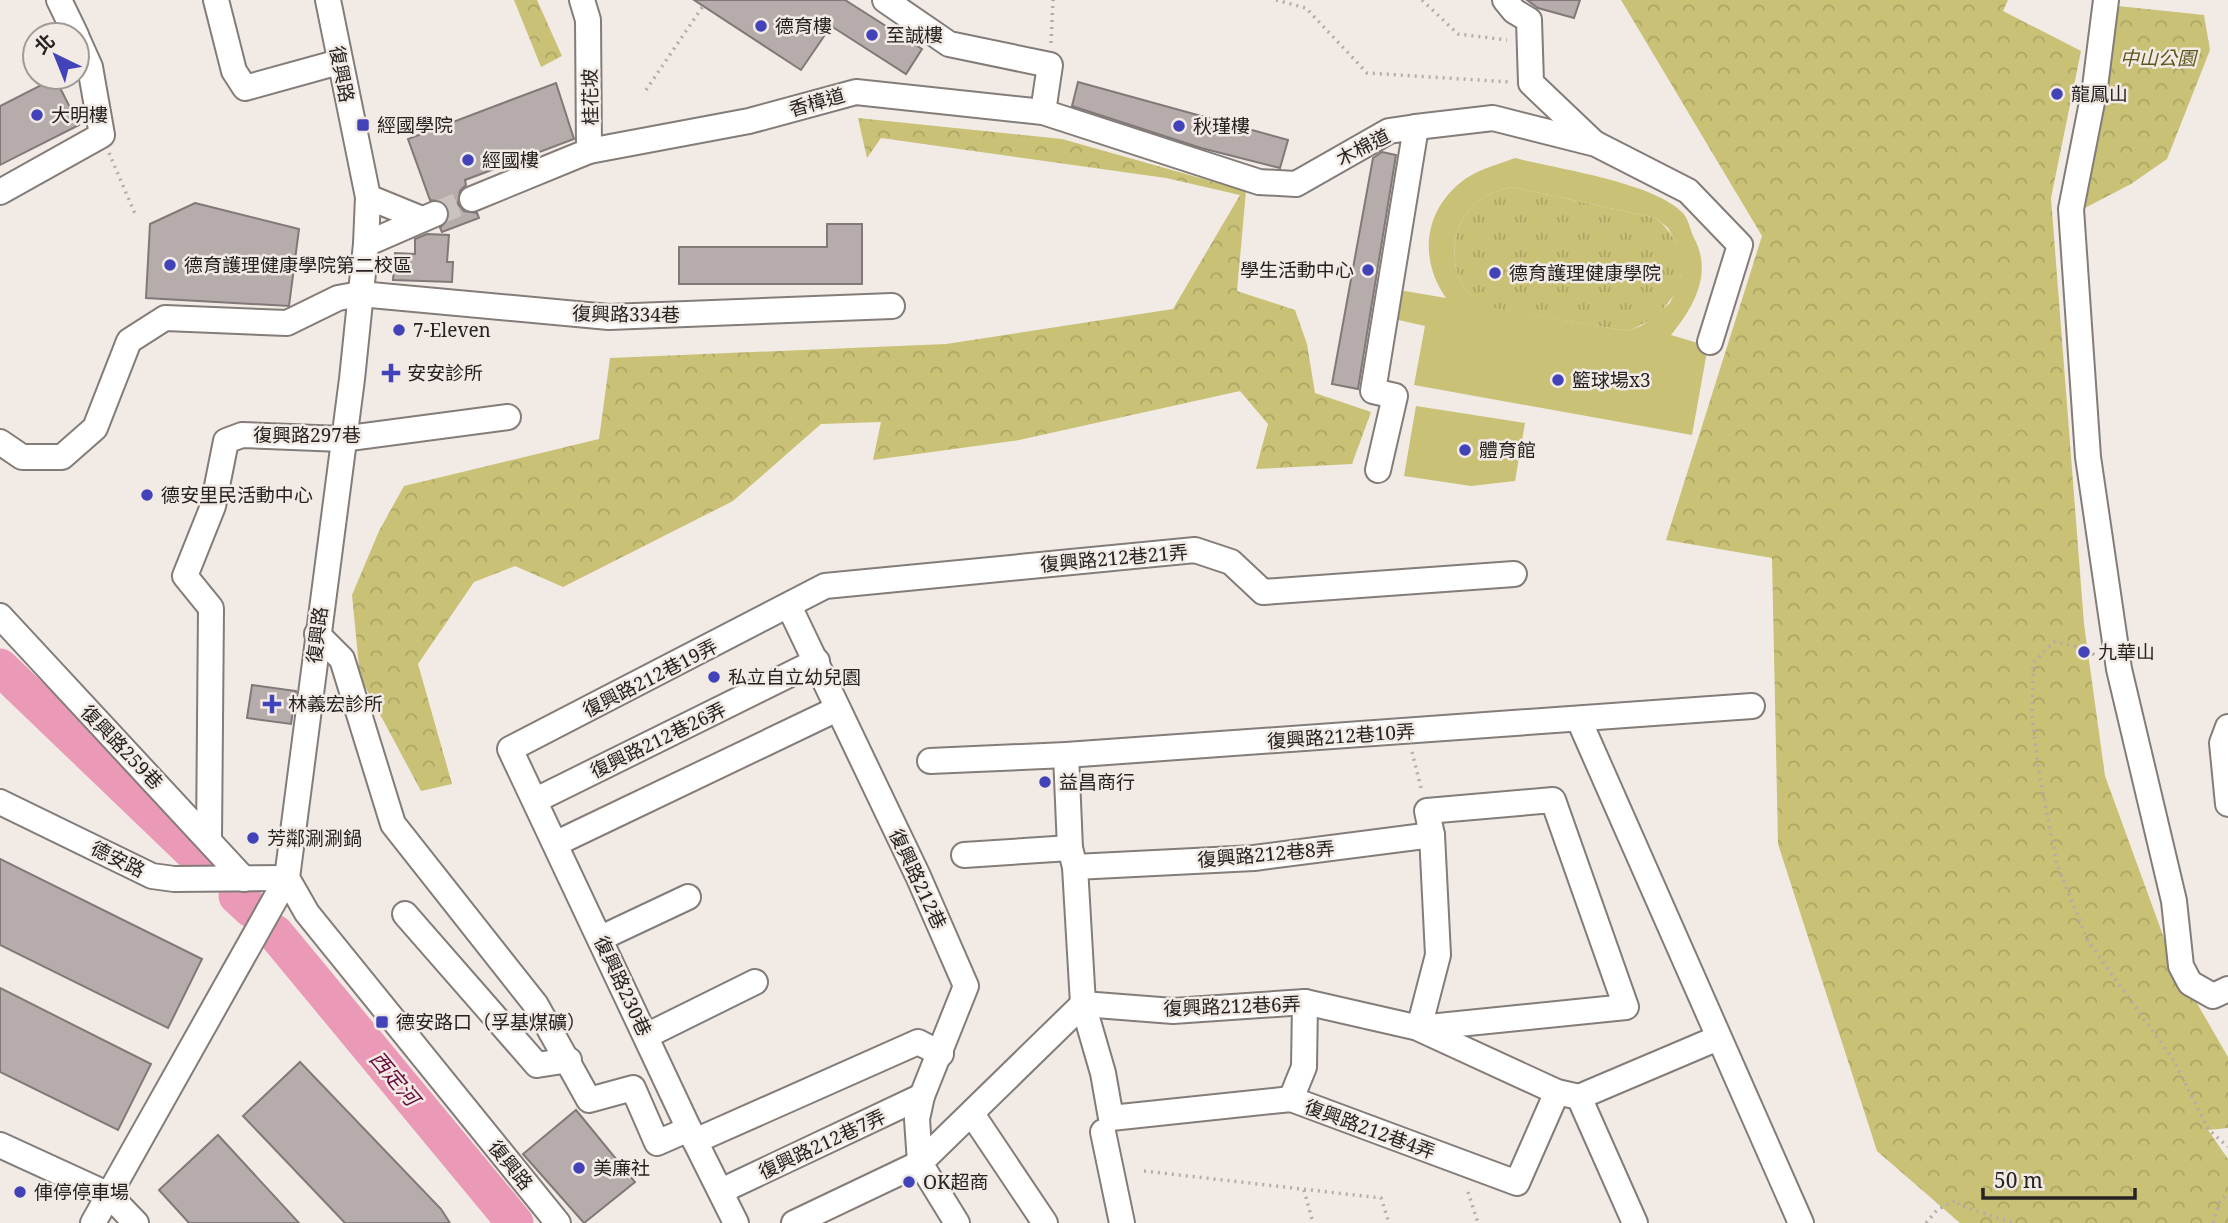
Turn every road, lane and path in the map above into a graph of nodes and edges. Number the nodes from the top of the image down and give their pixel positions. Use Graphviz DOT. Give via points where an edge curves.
graph roads {
  1 [pos="59,0"];
  2 [pos="216,0"];
  3 [pos="328,0"];
  4 [pos="582,0"];
  5 [pos="885,0"];
  6 [pos="1053,0"];
  7 [pos="1276,0"];
  8 [pos="1422,0"];
  9 [pos="1505,0"];
  10 [pos="2106,0"];
  11 [pos="703,6"];
  12 [pos="69,21"];
  13 [pos="1532,43"];
  14 [pos="340,62"];
  15 [pos="1050,65"];
  16 [pos="91,73"];
  17 [pos="1531,83"];
  18 [pos="646,90"];
  19 [pos="1043,112"];
  20 [pos="1416,127"];
  21 [pos="102,135"];
  22 [pos="1596,145"];
  23 [pos="589,151"];
  24 [pos="0,192"];
  25 [pos="368,197"];
  26 [pos="472,199"];
  27 [pos="136,216"];
  28 [pos="366,244"];
  29 [pos="360,294"];
  30 [pos="892,306"];
  31 [pos="1710,342"];
  32 [pos="508,417"];
  33 [pos="342,439"];
  34 [pos="0,442"];
  35 [pos="1378,470"];
  36 [pos="1514,574"];
  37 [pos="789,606"];
  38 [pos="0,616"];
  39 [pos="317,634"];
  40 [pos="817,661"];
  41 [pos="2119,669"];
  42 [pos="1752,706"];
  43 [pos="837,709"];
  44 [pos="1578,720"];
  45 [pos="2228,727"];
  46 [pos="1406,731"];
  47 [pos="510,749"];
  48 [pos="1066,755"];
  49 [pos="930,761"];
  50 [pos="536,800"];
  51 [pos="0,802"];
  52 [pos="2228,804"];
  53 [pos="1429,823"];
  54 [pos="209,839"];
  55 [pos="556,843"];
  56 [pos="964,855"];
  57 [pos="1073,858"];
  58 [pos="287,878"];
  59 [pos="244,879"];
  60 [pos="688,897"];
  61 [pos="405,914"];
  62 [pos="601,938"];
  63 [pos="755,982"];
  64 [pos="2228,989"];
  65 [pos="1305,1002"];
  66 [pos="1083,1004"];
  67 [pos="1419,1028"];
  68 [pos="646,1036"];
  69 [pos="1718,1038"];
  70 [pos="941,1054"];
  71 [pos="569,1060"];
  72 [pos="1568,1094"];
  73 [pos="922,1096"];
  74 [pos="1291,1099"];
  75 [pos="972,1114"];
  76 [pos="1103,1132"];
  77 [pos="692,1135"];
  78 [pos="0,1145"];
  79 [pos="2228,1147"];
  80 [pos="920,1163"];
  81 [pos="1144,1171"];
  82 [pos="1304,1190"];
  83 [pos="721,1191"];
  84 [pos="1468,1192"];
  85 [pos="2228,1194"];
  86 [pos="109,1195"];
  87 [pos="93,1223"];
  88 [pos="136,1223"];
  89 [pos="558,1223"];
  90 [pos="736,1223"];
  91 [pos="794,1223"];
  92 [pos="957,1223"];
  93 [pos="1045,1223"];
  94 [pos="1122,1223"];
  95 [pos="1314,1223"];
  96 [pos="1389,1223"];
  97 [pos="1478,1223"];
  98 [pos="1636,1223"];
  99 [pos="1801,1223"];
  100 [pos="1926,1223"];
  101 [pos="2013,1223"];
  102 [pos="2213,1223"];
  1 -- 12 [label="street"];
  2 -- 14 [label="street" via="234,71 245,88"];
  3 -- 14 [label="street, 復興路"];
  4 -- 23 [label="street, 桂花坡" via="588,20"];
  5 -- 15 [label="street" via="949,44"];
  6 -- 15 [label="path"];
  7 -- 17 [label="path" via="1306,8 1367,73"];
  8 -- 13 [label="path" via="1458,34"];
  9 -- 13 [label="street" via="1529,20"];
  10 -- 41 [label="street" via="2095,87 2071,209 2088,457"];
  11 -- 18 [label="path"];
  13 -- 17 [label="street"];
  14 -- 25 [label="street, 復興路"];
  15 -- 19 [label="street"];
  16 -- 21 [label="street"];
  17 -- 22 [label="street"];
  19 -- 20 [label="street, 木棉道" via="1271,183 1296,184 1389,131"];
  19 -- 23 [label="street, 香樟道" via="856,92 749,121"];
  20 -- 22 [label="street" via="1493,118"];
  20 -- 35 [label="street, 木棉道" via="1373,391 1395,396"];
  21 -- 24 [label="street"];
  21 -- 27 [label="path"];
  22 -- 31 [label="street" via="1688,191 1740,246"];
  23 -- 26 [label="street, 桂花坡"];
  25 -- 28 [label="street, 復興路"];
  25 -- 28 [label="street" via="428,217"];
  28 -- 29 [label="street, 復興路"];
  29 -- 30 [label="street, 復興路334巷" via="609,317"];
  29 -- 33 [label="street, 復興路"];
  29 -- 34 [label="street" via="338,298 287,323 165,318 129,341 95,428 62,457 22,457"];
  32 -- 33 [label="street, 復興路297巷"];
  33 -- 39 [label="street, 復興路"];
  33 -- 54 [label="street, 復興路297巷" via="242,435 226,441 214,506 184,576 211,608"];
  36 -- 37 [label="street, 復興路212巷21弄" via="1263,592 1231,562 1195,550 825,586"];
  37 -- 40 [label="street, 復興路212巷"];
  37 -- 47 [label="street, 復興路212巷19弄"];
  38 -- 54 [label="street, 復興路259巷"];
  39 -- 58 [label="street, 復興路"];
  39 -- 71 [label="street" via="342,659 393,824 536,1005"];
  40 -- 43 [label="street, 復興路212巷"];
  40 -- 50 [label="street, 復興路212巷26弄"];
  41 -- 64 [label="street" via="2174,901 2181,966 2190,983 2213,996"];
  41 -- 79 [label="path" via="2109,671 2087,648 2054,642 2033,663 2032,716 2057,865 2088,942 2174,1061 2208,1129"];
  42 -- 44 [label="street, 復興路212巷10弄"];
  43 -- 55 [label="street"];
  43 -- 70 [label="street, 復興路212巷" via="965,986"];
  44 -- 46 [label="street, 復興路212巷10弄"];
  44 -- 69 [label="street"];
  45 -- 52 [label="street" via="2222,743"];
  46 -- 48 [label="street, 復興路212巷10弄"];
  46 -- 53 [label="path"];
  47 -- 50 [label="street, 復興路230巷"];
  48 -- 49 [label="street, 復興路212巷10弄"];
  48 -- 57 [label="street"];
  50 -- 55 [label="street, 復興路230巷"];
  51 -- 59 [label="street, 德安路" via="152,876"];
  53 -- 57 [label="street, 復興路212巷8弄" via="1254,858"];
  53 -- 67 [label="street" via="1438,955"];
  53 -- 67 [label="street, 復興路212巷8弄" via="1553,800 1626,1007"];
  54 -- 59 [label="street, 復興路259巷"];
  55 -- 62 [label="street, 復興路230巷"];
  56 -- 57 [label="street, 復興路212巷8弄"];
  57 -- 66 [label="street"];
  58 -- 59 [label="street, 德安路"];
  58 -- 86 [label="street"];
  58 -- 89 [label="street, 復興路" via="307,913"];
  60 -- 62 [label="street"];
  61 -- 71 [label="street" via="537,1065"];
  62 -- 68 [label="street, 復興路230巷"];
  63 -- 68 [label="street"];
  65 -- 66 [label="street, 復興路212巷6弄" via="1173,1011"];
  65 -- 67 [label="street, 復興路212巷6弄"];
  65 -- 74 [label="street" via="1304,1067"];
  66 -- 74 [label="street, 復興路212巷4弄" via="1111,1118"];
  66 -- 75 [label="street"];
  67 -- 72 [label="street, 復興路212巷6弄"];
  68 -- 77 [label="street, 復興路230巷"];
  69 -- 72 [label="street"];
  69 -- 99 [label="street"];
  70 -- 73 [label="street, 復興路212巷"];
  70 -- 77 [label="street" via="918,1042"];
  71 -- 77 [label="street" via="589,1100 633,1088 657,1143"];
  72 -- 74 [label="street, 復興路212巷4弄" via="1517,1183"];
  72 -- 98 [label="street"];
  73 -- 80 [label="street, 復興路212巷" via="917,1119"];
  73 -- 83 [label="street, 復興路212巷7弄"];
  75 -- 80 [label="street"];
  75 -- 93 [label="street"];
  76 -- 94 [label="street"];
  77 -- 83 [label="street, 復興路230巷"];
  78 -- 86 [label="street"];
  80 -- 91 [label="street"];
  80 -- 92 [label="street, 復興路212巷"];
  81 -- 82 [label="path"];
  82 -- 95 [label="path"];
  82 -- 96 [label="path" via="1381,1198"];
  83 -- 90 [label="street, 復興路230巷"];
  84 -- 97 [label="path"];
  85 -- 102 [label="path" via="2220,1200"];
  86 -- 87 [label="street"];
  86 -- 88 [label="street"];
  100 -- 101 [label="path" via="1937,1210 1956,1200 1959,1205"];
}
